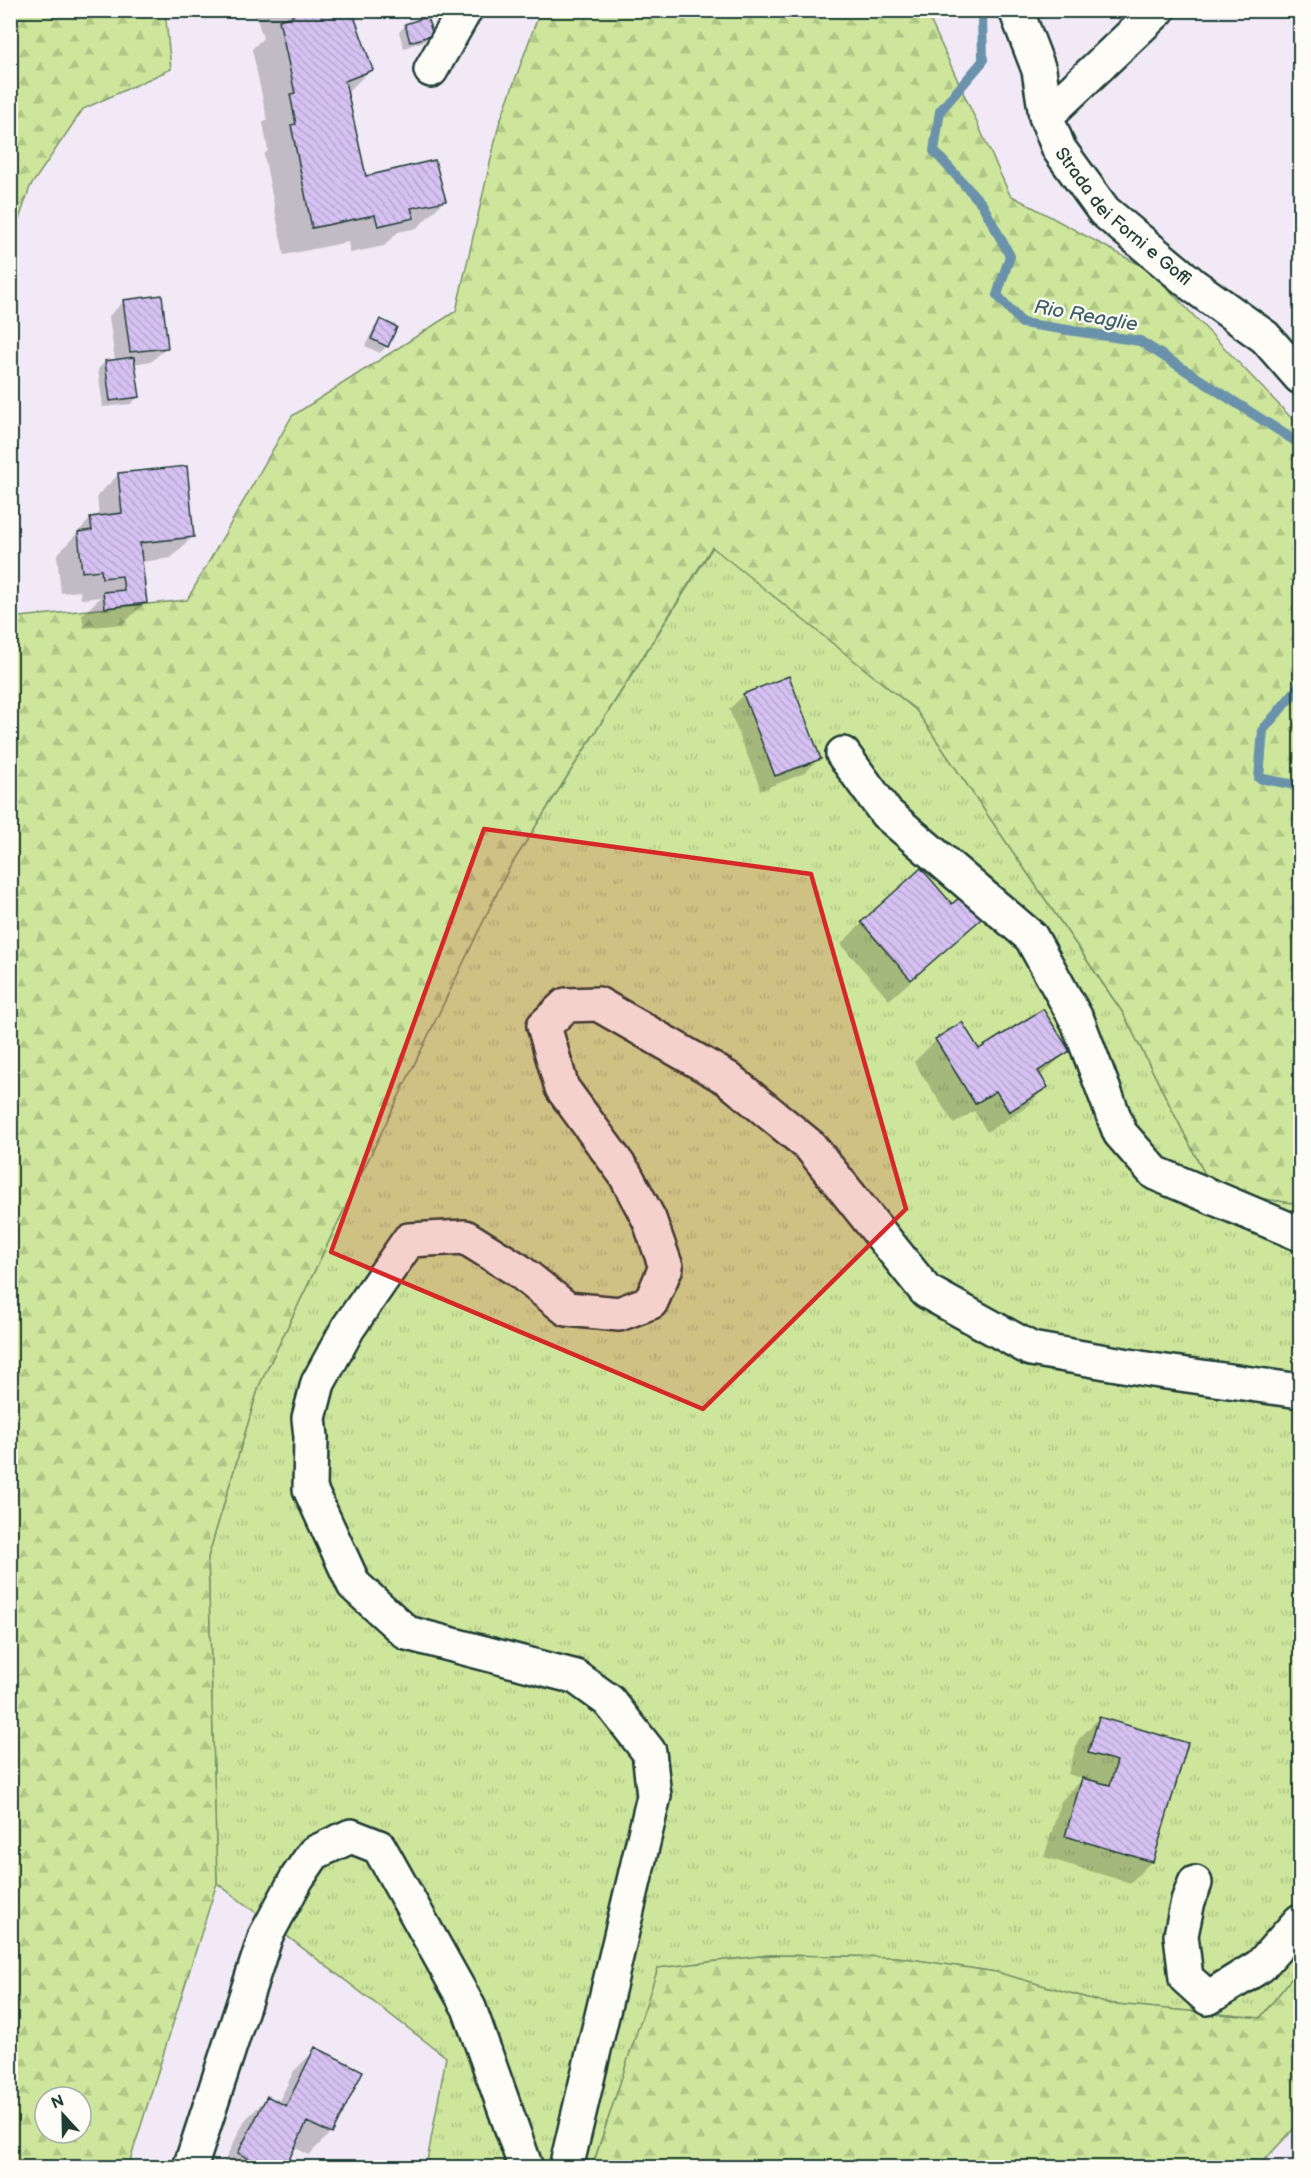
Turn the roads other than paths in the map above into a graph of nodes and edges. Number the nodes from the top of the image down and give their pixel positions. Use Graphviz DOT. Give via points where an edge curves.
graph roads {
  1 [pos="465,10"];
  2 [pos="1016,10"];
  3 [pos="1158,10"];
  4 [pos="431,70"];
  5 [pos="1046,116"];
  6 [pos="1300,377"];
  7 [pos="843,754"];
  8 [pos="1300,1234"];
  9 [pos="1300,1391"];
  10 [pos="1196,1883"];
  11 [pos="1300,1921"];
  12 [pos="190,2168"];
  13 [pos="526,2168"];
  14 [pos="566,2168"];
  1 -- 4 [label="street"];
  2 -- 5 [label="street, Strada dei Forni e Goffi" via="1039,70"];
  3 -- 5 [label="street"];
  5 -- 6 [label="street, Strada dei Forni e Goffi" via="1059,149 1104,211 1194,286 1265,337"];
  7 -- 8 [label="street" via="886,813 1031,937 1078,1022 1120,1133 1155,1173"];
  9 -- 14 [label="street" via="1031,1349 926,1291 810,1146 727,1078 598,1004 566,1005 544,1026 562,1088 625,1174 649,1219 666,1267 651,1302 619,1314 567,1309 518,1270 465,1237 409,1240 348,1328 318,1383 309,1418 310,1489 354,1585 407,1633 576,1677 609,1701 649,1752 654,1796"];
  10 -- 11 [label="street" via="1181,1935 1184,1967 1186,1978 1208,1998 1260,1966"];
  12 -- 13 [label="street" via="266,1935 314,1853 351,1836 379,1847 468,2008"];
}
